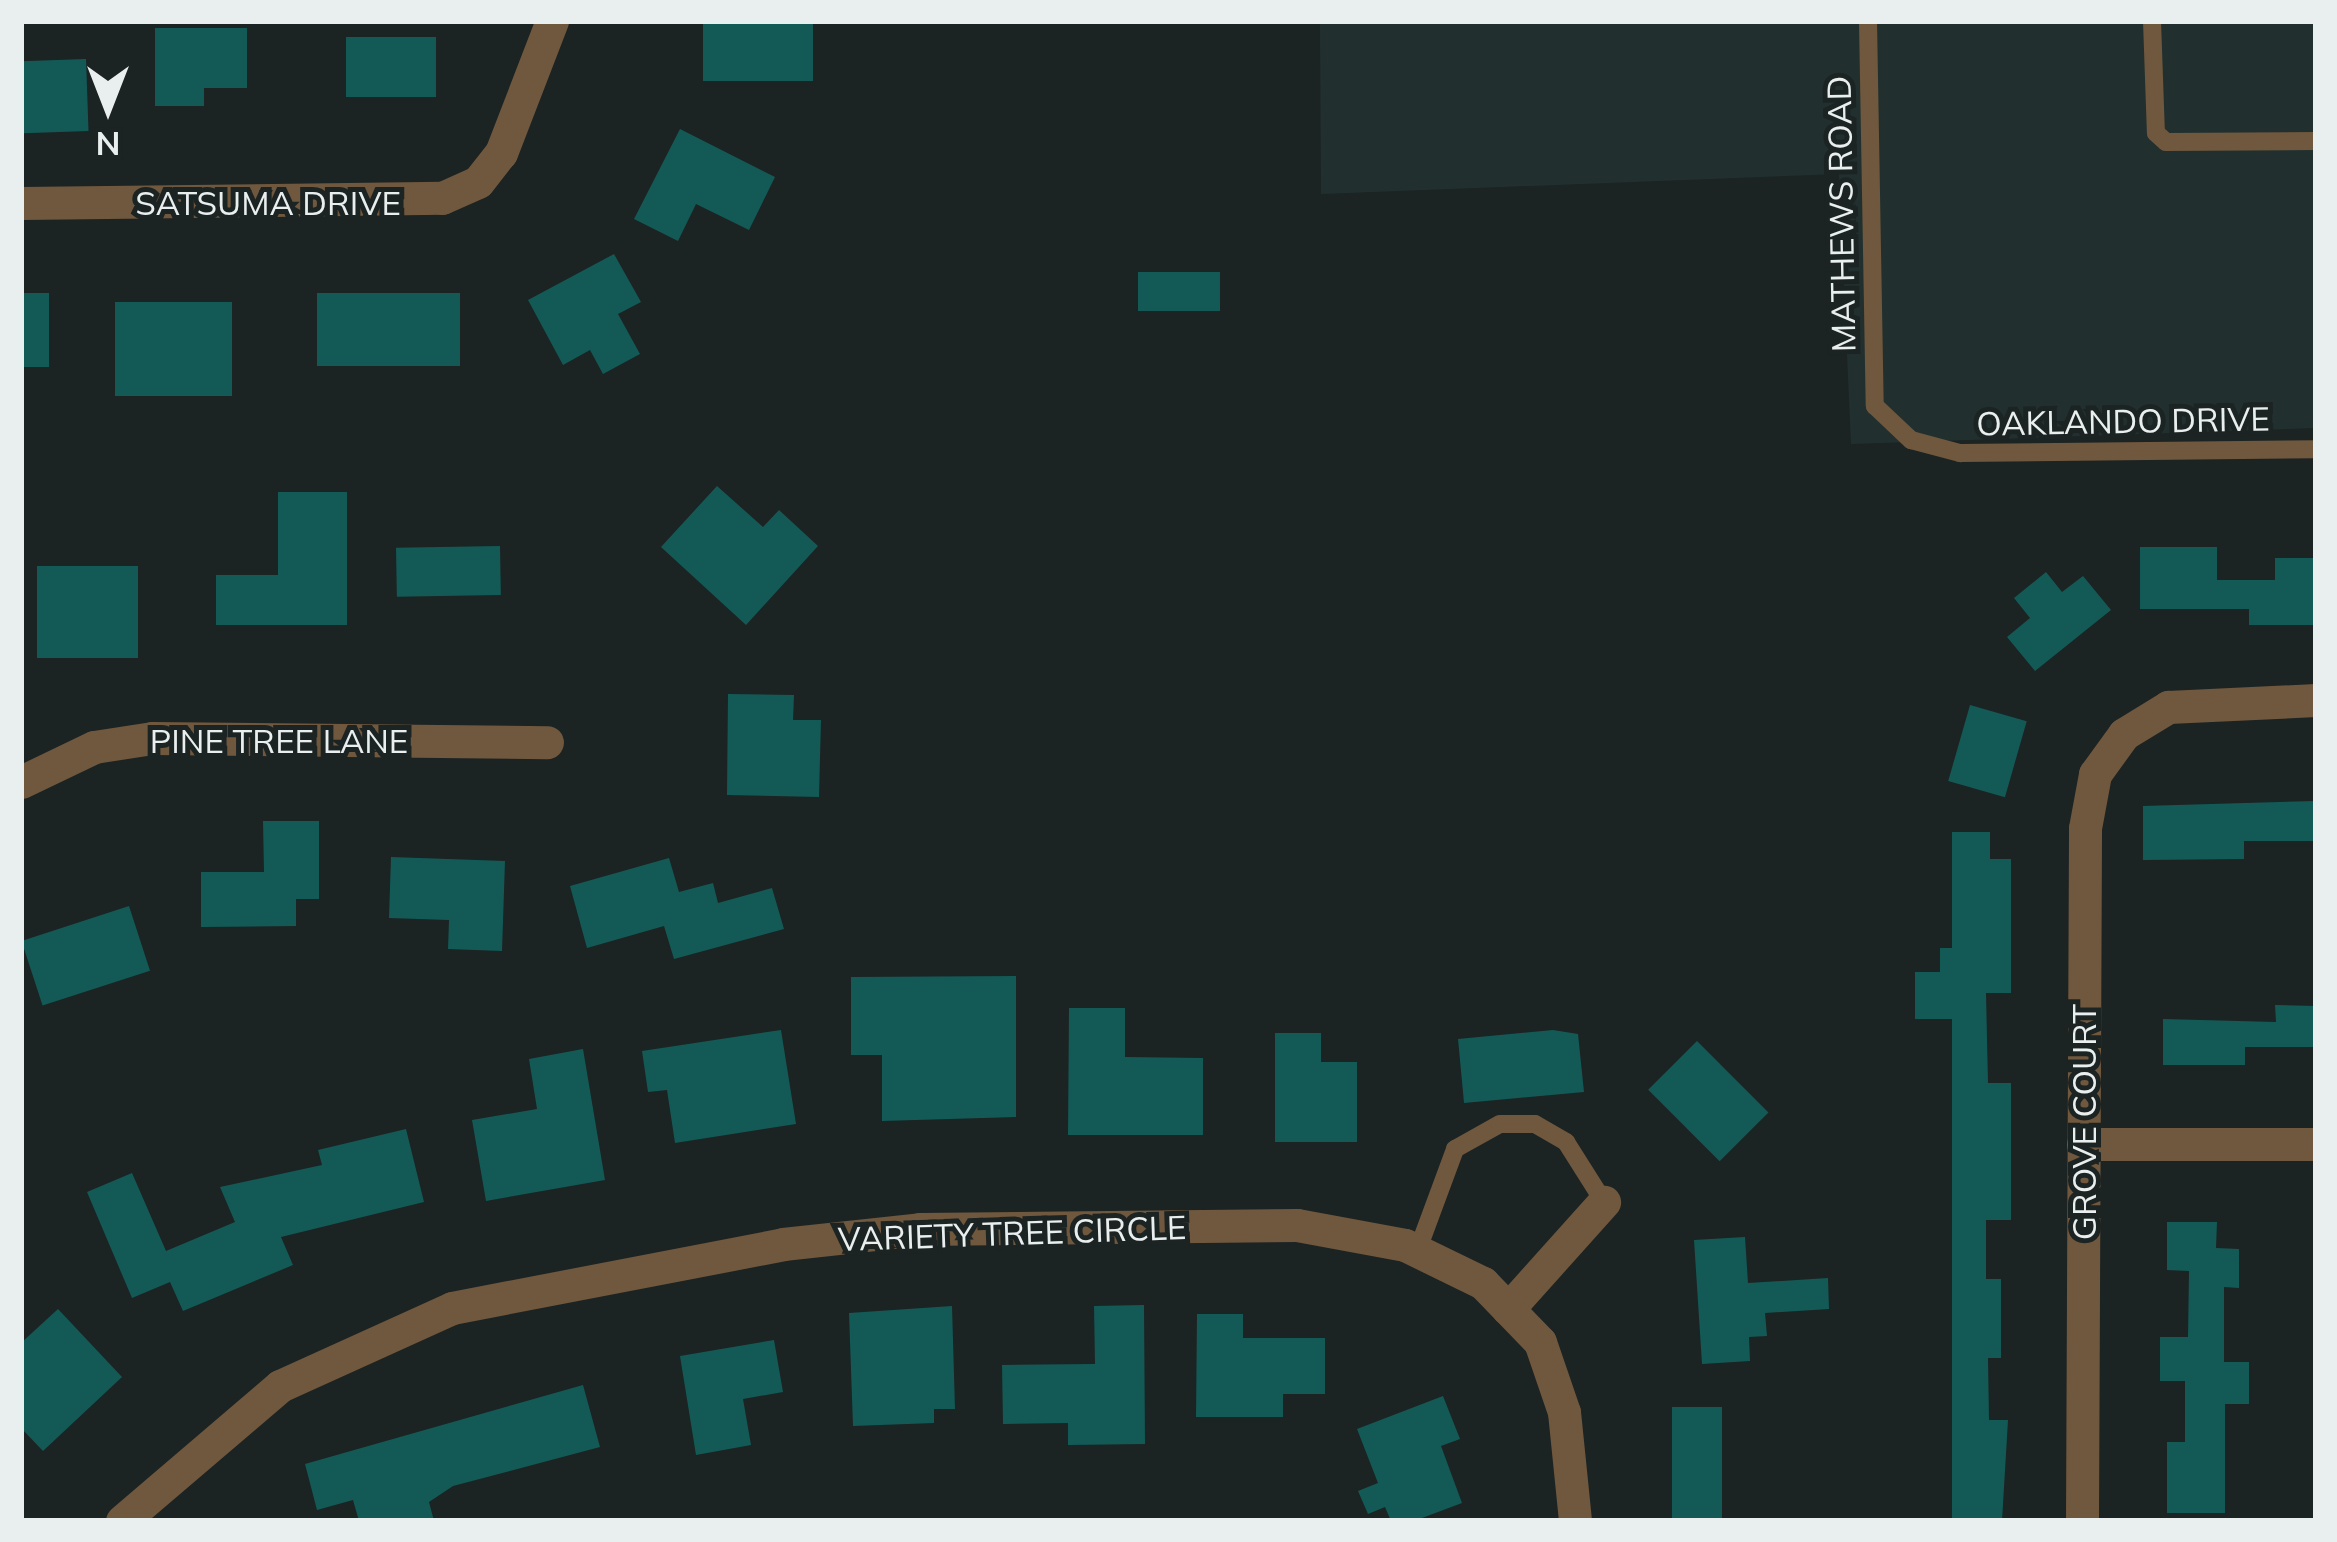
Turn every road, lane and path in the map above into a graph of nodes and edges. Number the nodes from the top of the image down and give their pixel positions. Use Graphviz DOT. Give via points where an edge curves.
graph roads {
  1 [pos="552,21"];
  2 [pos="1868,21"];
  3 [pos="2152,21"];
  4 [pos="2316,141"];
  5 [pos="21,203"];
  6 [pos="1875,406"];
  7 [pos="2316,448"];
  8 [pos="2316,700"];
  9 [pos="547,742"];
  10 [pos="21,782"];
  11 [pos="2084,1144"];
  12 [pos="2316,1144"];
  13 [pos="1604,1202"];
  14 [pos="1418,1252"];
  15 [pos="1508,1309"];
  16 [pos="122,1521"];
  17 [pos="1575,1521"];
  18 [pos="2082,1521"];
  1 -- 5 [label="street, SATSUMA DRIVE" via="502,153 478,182 442,198"];
  2 -- 6 [label="lane, MATHEWS ROAD"];
  3 -- 4 [label="lane" via="2156,133 2166,142"];
  6 -- 7 [label="lane, OAKLANDO DRIVE" via="1911,440 1960,453"];
  8 -- 11 [label="street, GROVE COURT" via="2200,700 2124,734 2095,774 2085,828"];
  9 -- 10 [label="street, PINE TREE LANE" via="152,738 94,747"];
  11 -- 12 [label="street"];
  11 -- 18 [label="street, GROVE COURT"];
  13 -- 14 [label="lane" via="1566,1142 1535,1124 1500,1124 1455,1149"];
  13 -- 15 [label="street"];
  14 -- 15 [label="street, VARIETY TREE CIRCLE" via="1483,1283"];
  14 -- 16 [label="street, VARIETY TREE CIRCLE" via="1297,1225 920,1229 783,1244 452,1308 280,1386"];
  15 -- 17 [label="street, VARIETY TREE CIRCLE" via="1540,1342 1564,1412"];
}
